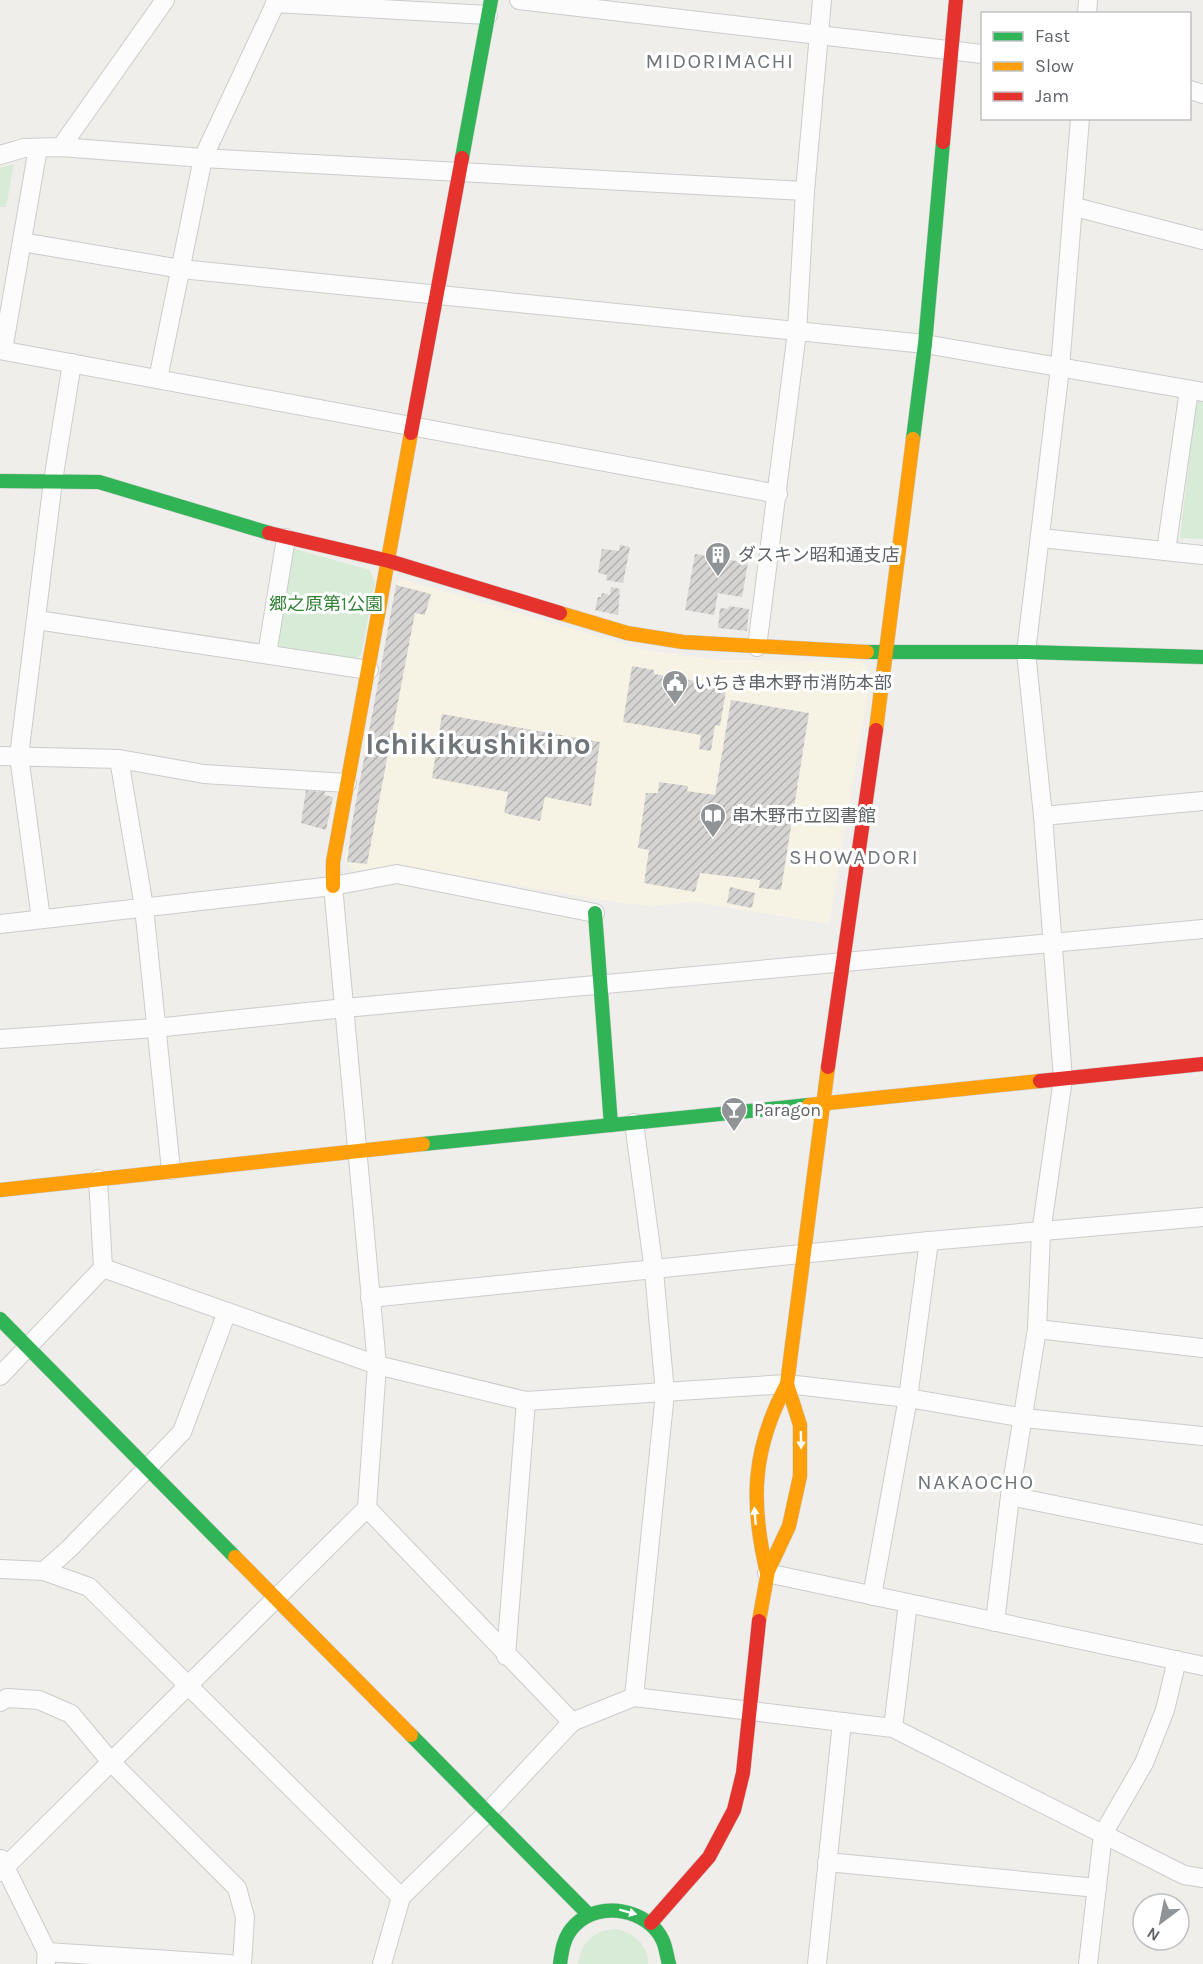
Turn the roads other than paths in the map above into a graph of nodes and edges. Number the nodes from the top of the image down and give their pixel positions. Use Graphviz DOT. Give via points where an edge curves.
graph roads {
  1 [pos="165,0"];
  2 [pos="519,0"];
  3 [pos="822,0"];
  4 [pos="956,0"];
  5 [pos="276,1"];
  6 [pos="490,7"];
  7 [pos="819,34"];
  8 [pos="952,51"];
  9 [pos="981,54"];
  10 [pos="1080,120"];
  11 [pos="61,147"];
  12 [pos="38,148"];
  13 [pos="0,155"];
  14 [pos="203,158"];
  15 [pos="460,172"];
  16 [pos="805,191"];
  17 [pos="1075,207"];
  18 [pos="1203,240"];
  19 [pos="22,242"];
  20 [pos="181,268"];
  21 [pos="438,294"];
  22 [pos="797,332"];
  23 [pos="925,344"];
  24 [pos="2,350"];
  25 [pos="72,363"];
  26 [pos="1060,368"];
  27 [pos="158,379"];
  28 [pos="1196,391"];
  29 [pos="413,426"];
  30 [pos="0,481"];
  31 [pos="53,481"];
  32 [pos="778,494"];
  33 [pos="286,538"];
  34 [pos="1041,538"];
  35 [pos="1166,551"];
  36 [pos="1203,555"];
  37 [pos="389,561"];
  38 [pos="37,620"];
  39 [pos="757,647"];
  40 [pos="1026,652"];
  41 [pos="887,653"];
  42 [pos="267,654"];
  43 [pos="1203,657"];
  44 [pos="369,670"];
  45 [pos="0,756"];
  46 [pos="19,756"];
  47 [pos="119,759"];
  48 [pos="347,783"];
  49 [pos="1203,801"];
  50 [pos="1043,816"];
  51 [pos="333,886"];
  52 [pos="144,907"];
  53 [pos="595,913"];
  54 [pos="41,919"];
  55 [pos="0,924"];
  56 [pos="1203,929"];
  57 [pos="1052,943"];
  58 [pos="841,962"];
  59 [pos="602,986"];
  60 [pos="345,1008"];
  61 [pos="155,1028"];
  62 [pos="0,1039"];
  63 [pos="1203,1064"];
  64 [pos="1063,1079"];
  65 [pos="822,1104"];
  66 [pos="634,1123"];
  67 [pos="611,1125"];
  68 [pos="356,1152"];
  69 [pos="171,1170"];
  70 [pos="98,1179"];
  71 [pos="0,1190"];
  72 [pos="1203,1217"];
  73 [pos="1041,1233"];
  74 [pos="929,1241"];
  75 [pos="805,1255"];
  76 [pos="103,1268"];
  77 [pos="654,1270"];
  78 [pos="370,1298"];
  79 [pos="226,1312"];
  80 [pos="0,1319"];
  81 [pos="1037,1329"];
  82 [pos="28,1347"];
  83 [pos="1203,1348"];
  84 [pos="377,1365"];
  85 [pos="0,1376"];
  86 [pos="787,1384"];
  87 [pos="665,1393"];
  88 [pos="908,1398"];
  89 [pos="526,1401"];
  90 [pos="1024,1418"];
  91 [pos="1203,1436"];
  92 [pos="148,1467"];
  93 [pos="1010,1496"];
  94 [pos="367,1508"];
  95 [pos="1203,1535"];
  96 [pos="0,1569"];
  97 [pos="44,1571"];
  98 [pos="767,1574"];
  99 [pos="872,1596"];
  100 [pos="278,1598"];
  101 [pos="908,1603"];
  102 [pos="995,1622"];
  103 [pos="506,1656"];
  104 [pos="1177,1660"];
  105 [pos="1203,1666"];
  106 [pos="188,1688"];
  107 [pos="634,1697"];
  108 [pos="0,1702"];
  109 [pos="748,1711"];
  110 [pos="572,1722"];
  111 [pos="842,1722"];
  112 [pos="893,1728"];
  113 [pos="112,1763"];
  114 [pos="489,1811"];
  115 [pos="1103,1834"];
  116 [pos="827,1862"];
  117 [pos="2,1866"];
  118 [pos="1203,1878"];
  119 [pos="1097,1888"];
  120 [pos="401,1897"];
  121 [pos="589,1915"];
  122 [pos="651,1923"];
  123 [pos="46,1958"];
  124 [pos="230,1964"];
  125 [pos="242,1964"];
  126 [pos="382,1964"];
  127 [pos="560,1964"];
  128 [pos="669,1964"];
  129 [pos="817,1964"];
  130 [pos="1088,1964"];
  1 -- 11 [label="street"];
  2 -- 7 [label="street"];
  3 -- 7 [label="street"];
  4 -- 8 [label="street"];
  5 -- 6 [label="street"];
  5 -- 14 [label="street"];
  6 -- 15 [label="street"];
  7 -- 8 [label="street"];
  7 -- 16 [label="street"];
  8 -- 9 [label="street"];
  8 -- 23 [label="street"];
  10 -- 17 [label="street"];
  11 -- 12 [label="street"];
  11 -- 14 [label="street"];
  12 -- 13 [label="street"];
  12 -- 19 [label="street"];
  14 -- 15 [label="street"];
  14 -- 20 [label="street"];
  15 -- 16 [label="street"];
  15 -- 21 [label="street"];
  16 -- 22 [label="street"];
  17 -- 18 [label="street"];
  17 -- 26 [label="street"];
  19 -- 20 [label="street"];
  19 -- 24 [label="street"];
  20 -- 21 [label="street"];
  20 -- 27 [label="street"];
  21 -- 22 [label="street"];
  21 -- 29 [label="street"];
  22 -- 23 [label="street"];
  22 -- 32 [label="street"];
  23 -- 26 [label="street"];
  23 -- 41 [label="street"];
  24 -- 25 [label="street"];
  25 -- 27 [label="street"];
  25 -- 31 [label="street"];
  26 -- 28 [label="street"];
  26 -- 34 [label="street"];
  27 -- 29 [label="street"];
  28 -- 35 [label="street"];
  29 -- 32 [label="street"];
  29 -- 37 [label="street"];
  30 -- 31 [label="street"];
  31 -- 33 [label="street" via="99,482"];
  31 -- 38 [label="street"];
  32 -- 39 [label="street"];
  33 -- 37 [label="street"];
  33 -- 42 [label="street"];
  34 -- 35 [label="street"];
  34 -- 40 [label="street"];
  35 -- 36 [label="street"];
  37 -- 39 [label="street" via="627,633"];
  37 -- 44 [label="street"];
  38 -- 42 [label="street"];
  38 -- 46 [label="street"];
  39 -- 41 [label="street"];
  40 -- 41 [label="street"];
  40 -- 43 [label="street"];
  40 -- 50 [label="street"];
  41 -- 58 [label="street"];
  42 -- 44 [label="street"];
  44 -- 48 [label="street"];
  45 -- 46 [label="street"];
  46 -- 47 [label="street"];
  46 -- 54 [label="street"];
  47 -- 48 [label="street" via="204,774"];
  47 -- 52 [label="street"];
  48 -- 51 [label="street" via="333,862"];
  49 -- 50 [label="street"];
  50 -- 57 [label="street"];
  51 -- 52 [label="street"];
  51 -- 53 [label="street" via="397,874"];
  51 -- 60 [label="street"];
  52 -- 54 [label="street"];
  52 -- 61 [label="street"];
  53 -- 59 [label="street"];
  54 -- 55 [label="street"];
  56 -- 57 [label="street"];
  57 -- 58 [label="street"];
  57 -- 64 [label="street"];
  58 -- 59 [label="street"];
  58 -- 65 [label="street"];
  59 -- 60 [label="street"];
  59 -- 67 [label="street"];
  60 -- 61 [label="street"];
  60 -- 68 [label="street"];
  61 -- 62 [label="street"];
  61 -- 69 [label="street"];
  63 -- 64 [label="street"];
  64 -- 65 [label="street"];
  64 -- 73 [label="street"];
  65 -- 66 [label="street"];
  65 -- 75 [label="street"];
  66 -- 67 [label="street"];
  66 -- 77 [label="street"];
  67 -- 68 [label="street"];
  68 -- 69 [label="street"];
  68 -- 78 [label="street"];
  69 -- 70 [label="street"];
  70 -- 71 [label="street"];
  70 -- 76 [label="street"];
  72 -- 73 [label="street"];
  73 -- 74 [label="street"];
  73 -- 81 [label="street"];
  74 -- 75 [label="street"];
  74 -- 88 [label="street"];
  75 -- 77 [label="street"];
  75 -- 86 [label="street"];
  76 -- 79 [label="street"];
  76 -- 82 [label="street"];
  77 -- 78 [label="street"];
  77 -- 87 [label="street"];
  78 -- 84 [label="street"];
  79 -- 84 [label="street"];
  79 -- 92 [label="street" via="182,1432"];
  80 -- 82 [label="street"];
  81 -- 83 [label="street"];
  81 -- 90 [label="street"];
  82 -- 85 [label="street"];
  82 -- 92 [label="street"];
  84 -- 89 [label="street"];
  84 -- 94 [label="street"];
  86 -- 87 [label="street"];
  86 -- 88 [label="street"];
  98 -- 86 [label="street, one-way" via="757,1536 753,1492 771,1410"];
  86 -- 98 [label="street, one-way" via="798,1407 802,1437 800,1470 787,1532"];
  87 -- 89 [label="street"];
  87 -- 107 [label="street"];
  88 -- 90 [label="street"];
  88 -- 99 [label="street"];
  89 -- 103 [label="street"];
  90 -- 91 [label="street"];
  90 -- 93 [label="street"];
  92 -- 97 [label="street"];
  92 -- 100 [label="street"];
  93 -- 95 [label="street"];
  93 -- 102 [label="street"];
  94 -- 100 [label="street"];
  94 -- 103 [label="street"];
  96 -- 97 [label="street"];
  97 -- 106 [label="street" via="89,1587"];
  98 -- 99 [label="street"];
  98 -- 109 [label="street"];
  99 -- 101 [label="street"];
  100 -- 106 [label="street"];
  100 -- 114 [label="street"];
  101 -- 102 [label="street"];
  101 -- 112 [label="street"];
  102 -- 104 [label="street"];
  103 -- 110 [label="street"];
  104 -- 105 [label="street"];
  104 -- 115 [label="street" via="1165,1710 1144,1763"];
  106 -- 113 [label="street"];
  106 -- 120 [label="street"];
  107 -- 109 [label="street"];
  107 -- 110 [label="street"];
  108 -- 113 [label="street" via="7,1698 39,1700 71,1714"];
  109 -- 111 [label="street"];
  109 -- 122 [label="street" via="744,1767 734,1809 716,1848 685,1889"];
  110 -- 114 [label="street"];
  111 -- 112 [label="street"];
  111 -- 116 [label="street"];
  112 -- 115 [label="street"];
  113 -- 117 [label="street"];
  113 -- 125 [label="street" via="237,1888 245,1917"];
  114 -- 120 [label="street"];
  114 -- 121 [label="street"];
  115 -- 118 [label="street" via="1184,1875"];
  115 -- 119 [label="street"];
  116 -- 119 [label="street"];
  116 -- 129 [label="street"];
  117 -- 123 [label="street"];
  119 -- 130 [label="street"];
  120 -- 126 [label="street"];
  121 -- 122 [label="street, one-way" via="615,1909"];
  121 -- 127 [label="street" via="564,1942"];
  122 -- 128 [label="street" via="662,1936"];
  123 -- 124 [label="street"];
}
